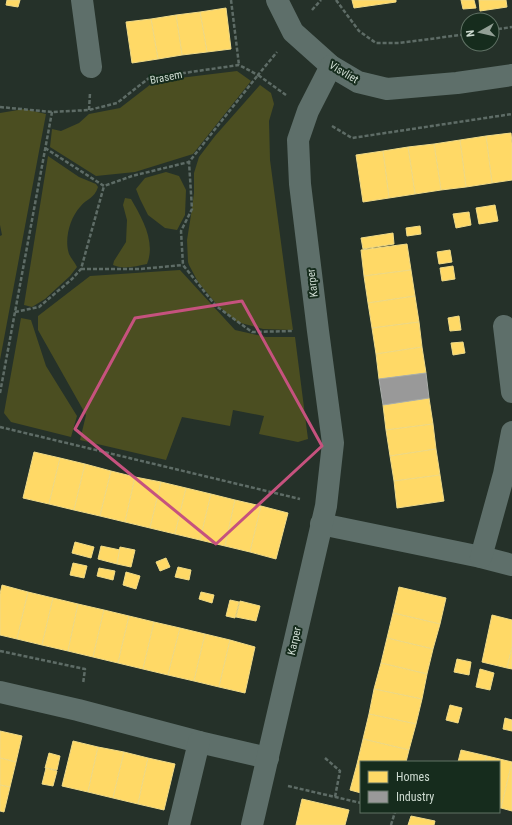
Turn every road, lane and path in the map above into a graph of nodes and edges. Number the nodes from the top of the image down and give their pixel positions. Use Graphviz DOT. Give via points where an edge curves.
graph roads {
  1 [pos="82,0"];
  2 [pos="231,0"];
  3 [pos="277,0"];
  4 [pos="336,0"];
  5 [pos="512,27"];
  6 [pos="500,29"];
  7 [pos="293,32"];
  8 [pos="460,35"];
  9 [pos="239,65"];
  10 [pos="331,66"];
  11 [pos="91,67"];
  12 [pos="258,75"];
  13 [pos="512,75"];
  14 [pos="0,107"];
  15 [pos="308,111"];
  16 [pos="52,112"];
  17 [pos="512,114"];
  18 [pos="45,148"];
  19 [pos="189,162"];
  20 [pos="104,186"];
  21 [pos="183,265"];
  22 [pos="81,269"];
  23 [pos="15,312"];
  24 [pos="504,326"];
  25 [pos="318,331"];
  26 [pos="512,392"];
  27 [pos="0,393"];
  28 [pos="0,427"];
  29 [pos="512,432"];
  30 [pos="324,515"];
  31 [pos="481,557"];
  32 [pos="512,565"];
  33 [pos="0,651"];
  34 [pos="0,692"];
  35 [pos="78,710"];
  36 [pos="198,742"];
  37 [pos="268,758"];
  38 [pos="325,758"];
  39 [pos="263,780"];
  40 [pos="335,797"];
  41 [pos="360,803"];
  42 [pos="395,813"];
  43 [pos="179,825"];
  44 [pos="252,825"];
  45 [pos="391,825"];
  1 -- 11 [label="street"];
  2 -- 9 [label="path"];
  3 -- 7 [label="street, Visvliet"];
  4 -- 8 [label="path" via="359,31 376,43 399,43"];
  5 -- 6 [label="path"];
  7 -- 10 [label="street, Visvliet"];
  7 -- 12 [label="path"];
  9 -- 12 [label="path"];
  9 -- 16 [label="path, Brasem" via="148,78 117,103 90,110"];
  10 -- 13 [label="street, Visvliet" via="358,82 387,89"];
  10 -- 15 [label="street, Karper"];
  12 -- 15 [label="path"];
  12 -- 19 [label="path"];
  14 -- 16 [label="path, Brasem"];
  15 -- 17 [label="path" via="352,138"];
  15 -- 25 [label="street, Karper" via="298,140 300,184"];
  16 -- 18 [label="path"];
  18 -- 20 [label="path"];
  18 -- 23 [label="path"];
  19 -- 20 [label="path" via="132,176"];
  19 -- 21 [label="path" via="192,209 181,231"];
  20 -- 22 [label="path"];
  21 -- 22 [label="path" via="140,269"];
  21 -- 25 [label="path" via="216,306 252,332"];
  22 -- 23 [label="path" via="39,307"];
  23 -- 27 [label="path"];
  24 -- 26 [label="street"];
  25 -- 30 [label="street, Karper" via="333,443"];
  28 -- 30 [label="path"];
  29 -- 31 [label="street" via="504,474"];
  30 -- 31 [label="street"];
  30 -- 37 [label="street, Karper"];
  31 -- 32 [label="street"];
  33 -- 35 [label="path" via="85,669"];
  34 -- 35 [label="street"];
  35 -- 36 [label="street"];
  36 -- 37 [label="street"];
  36 -- 43 [label="street"];
  37 -- 39 [label="street, Karper"];
  38 -- 40 [label="path" via="340,771"];
  39 -- 40 [label="path"];
  39 -- 44 [label="street, Karper"];
  40 -- 41 [label="path"];
  42 -- 45 [label="path"];
}
